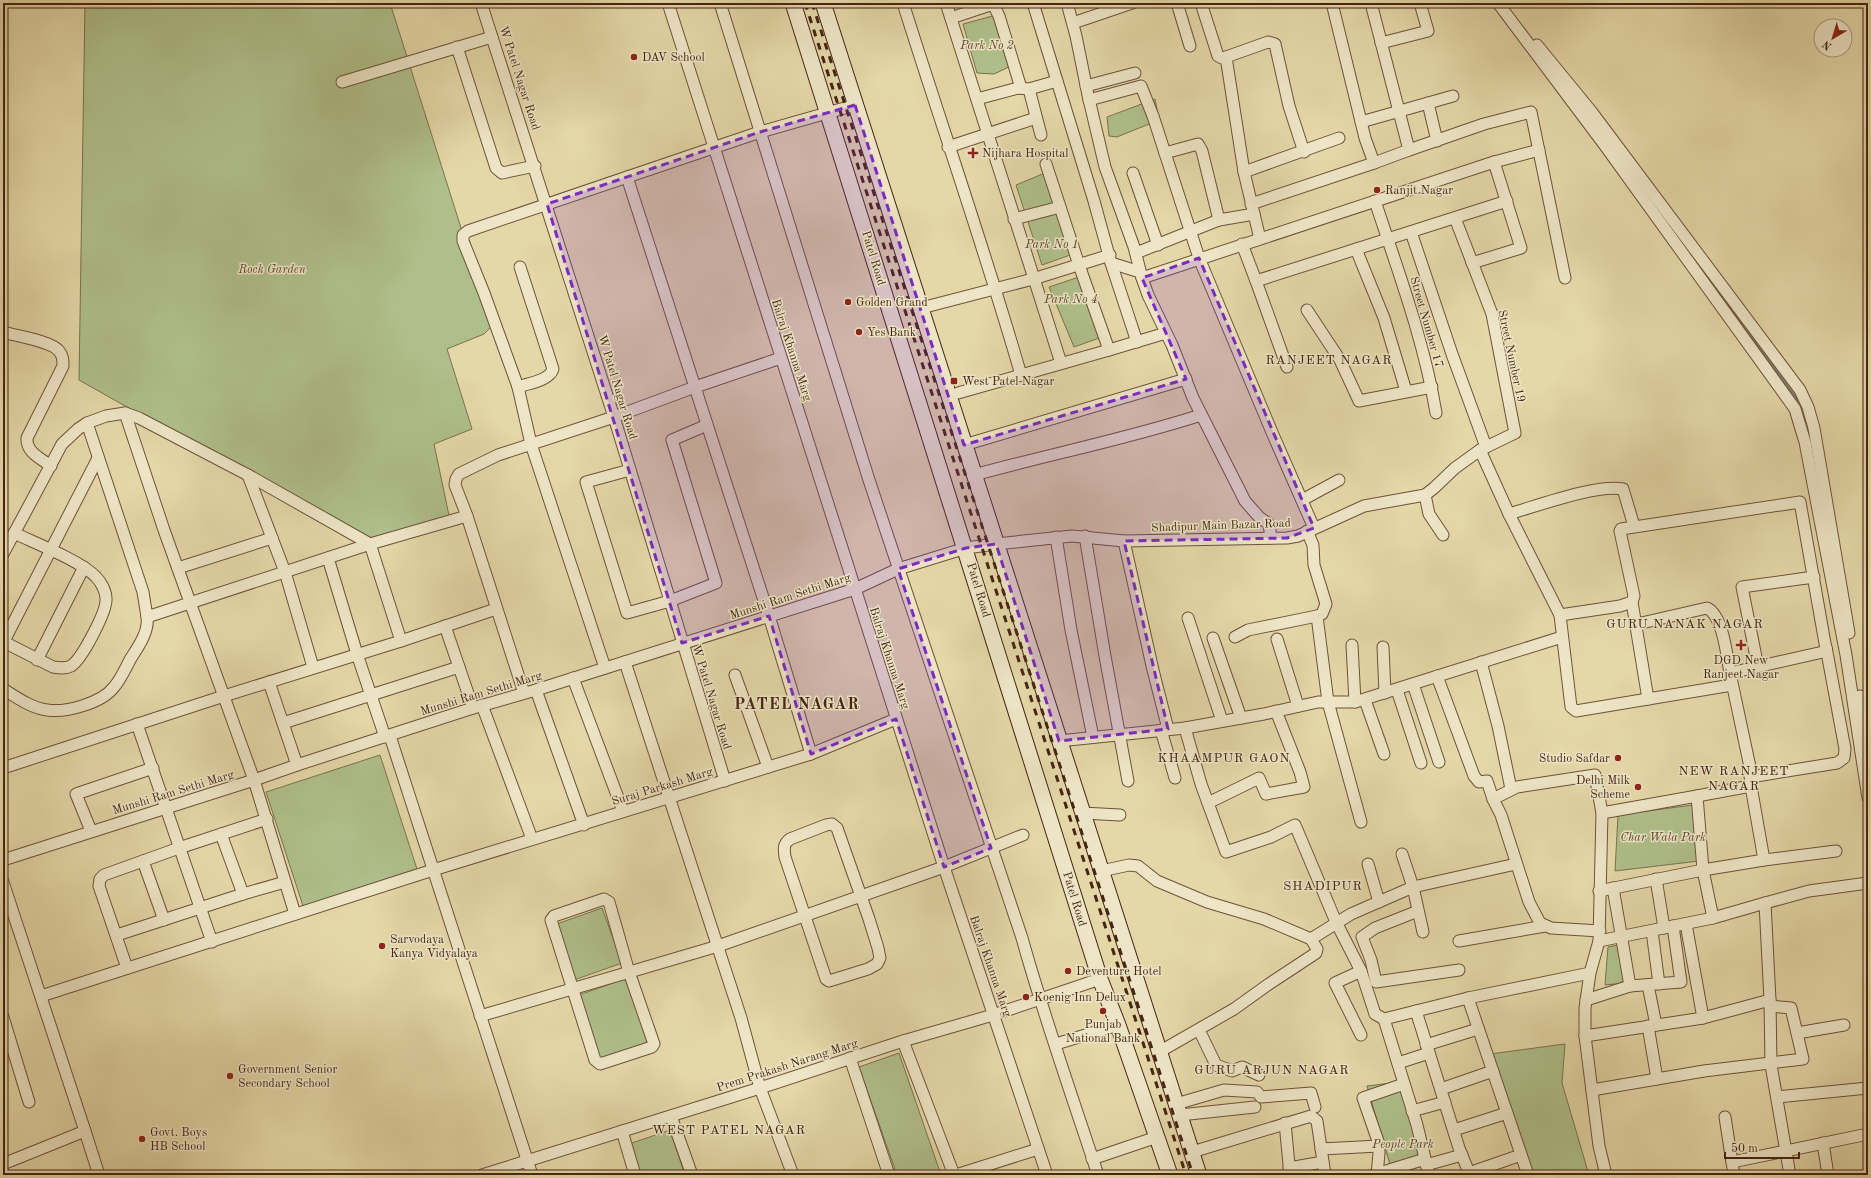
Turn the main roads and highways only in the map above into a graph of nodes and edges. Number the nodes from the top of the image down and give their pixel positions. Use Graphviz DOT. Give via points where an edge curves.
graph roads {
  1 [pos="792,3"];
  2 [pos="823,3"];
  3 [pos="1170,1175"];
  4 [pos="1199,1175"];
  1 -- 3 [label="main road, Patel Road" via="1100,979"];
  2 -- 4 [label="main road"];
}
